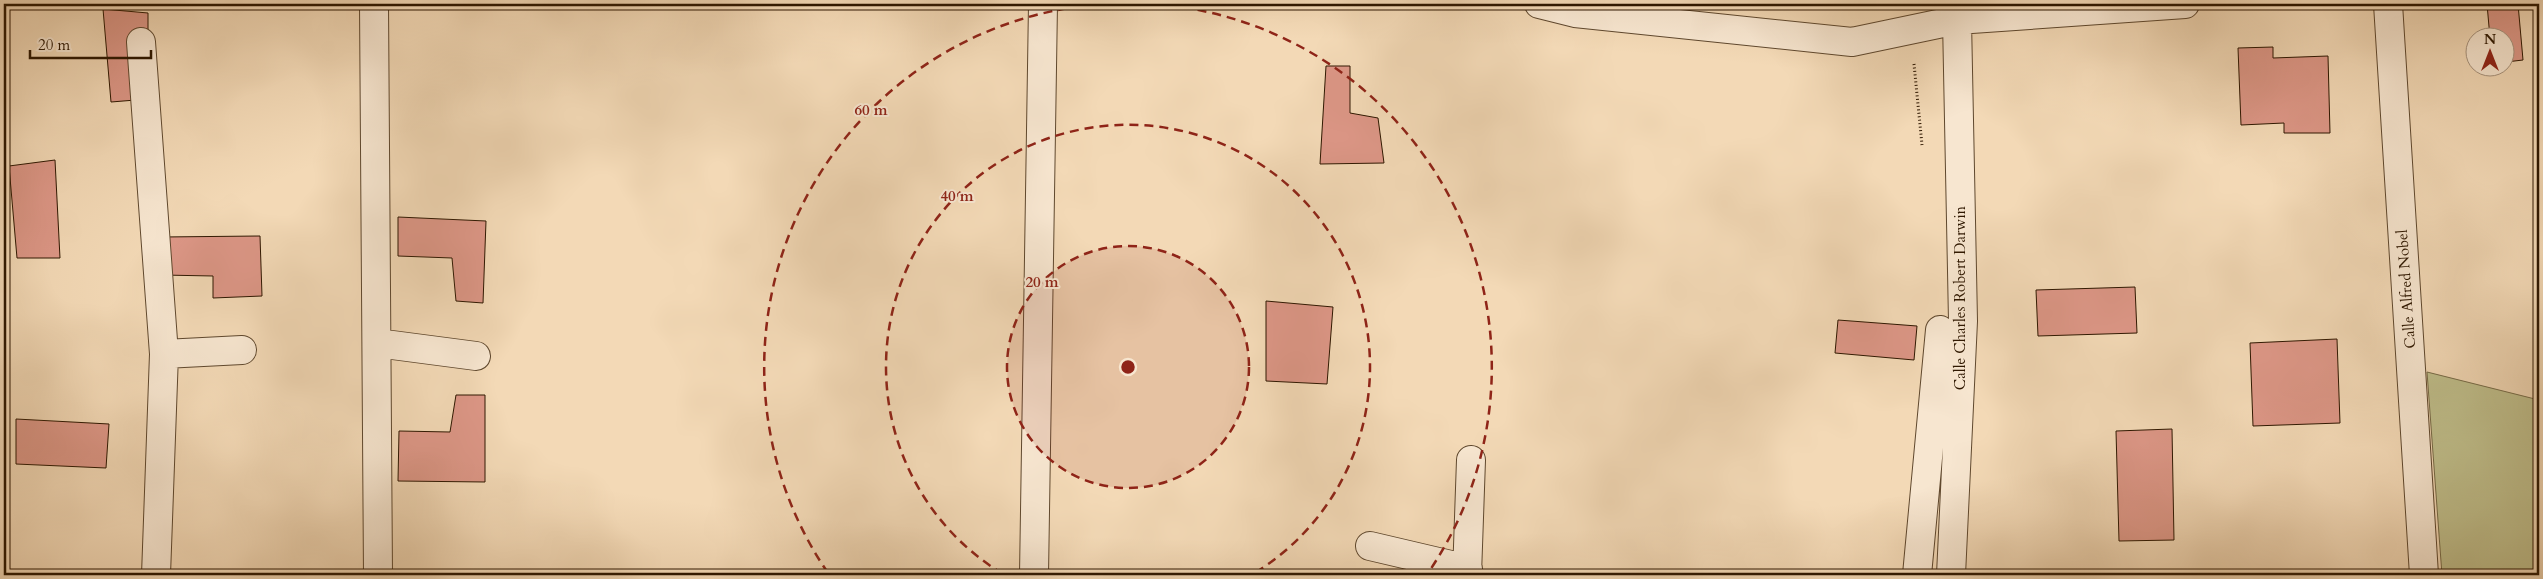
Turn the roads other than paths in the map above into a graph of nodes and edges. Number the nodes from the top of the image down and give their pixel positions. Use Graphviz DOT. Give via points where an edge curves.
graph roads {
  1 [pos="374,4"];
  2 [pos="1044,4"];
  3 [pos="1539,4"];
  4 [pos="2185,4"];
  5 [pos="2388,4"];
  6 [pos="1957,20"];
  7 [pos="141,42"];
  8 [pos="1940,330"];
  9 [pos="377,343"];
  10 [pos="242,350"];
  11 [pos="164,354"];
  12 [pos="476,356"];
  13 [pos="1471,460"];
  14 [pos="1370,546"];
  15 [pos="1467,572"];
  16 [pos="156,575"];
  17 [pos="378,575"];
  18 [pos="1034,575"];
  19 [pos="1917,575"];
  20 [pos="1951,575"];
  21 [pos="2418,575"];
  22 [pos="2424,575"];
  1 -- 9 [label="street"];
  2 -- 18 [label="street"];
  3 -- 6 [label="street" via="1575,13 1852,42"];
  4 -- 6 [label="street"];
  5 -- 22 [label="street, Calle Alfred Nobel"];
  6 -- 20 [label="street, Calle Charles Robert Darwin" via="1963,321"];
  7 -- 11 [label="street"];
  8 -- 19 [label="street, Calle Charles Robert Darwin"];
  9 -- 12 [label="street"];
  9 -- 17 [label="street"];
  10 -- 11 [label="street"];
  11 -- 16 [label="street"];
  13 -- 15 [label="street"];
  14 -- 15 [label="street"];
  21 -- 22 [label="street"];
}
